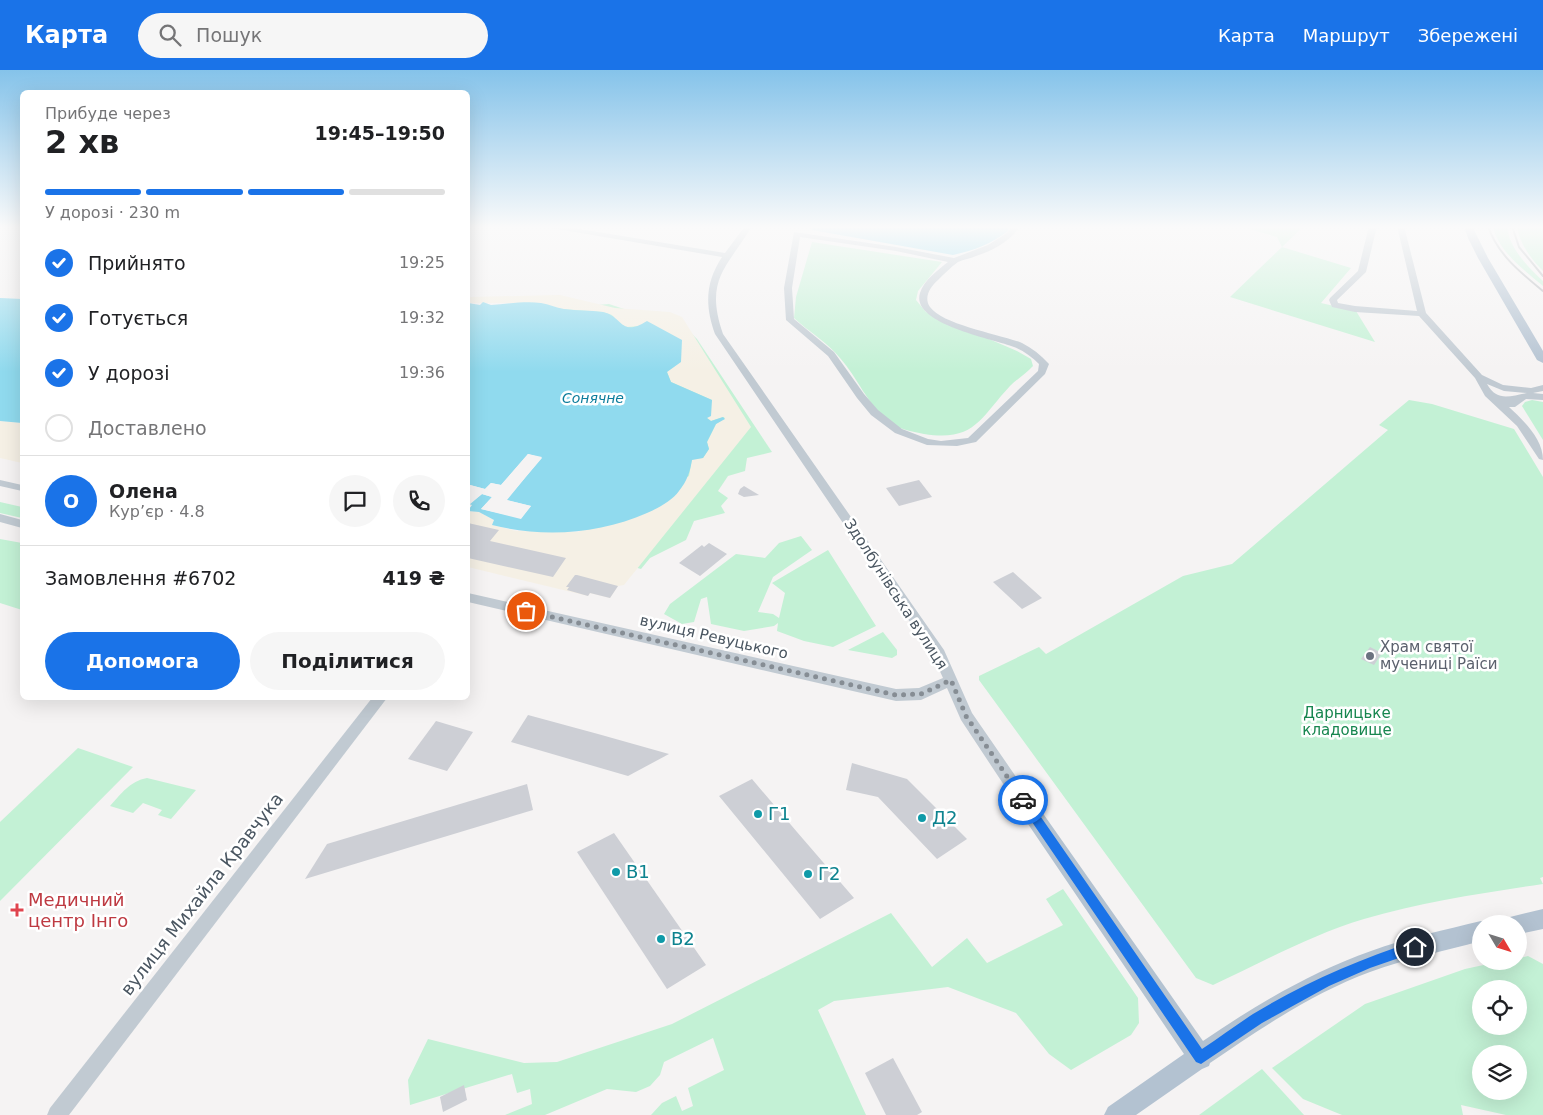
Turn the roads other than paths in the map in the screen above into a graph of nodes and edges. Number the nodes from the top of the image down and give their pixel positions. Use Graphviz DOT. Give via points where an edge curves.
graph roads {
  1 [pos="716,275"];
  2 [pos="791,275"];
  3 [pos="939,275"];
  4 [pos="1359,275"];
  5 [pos="1413,275"];
  6 [pos="1493,275"];
  7 [pos="1422,314"];
  8 [pos="1543,360"];
  9 [pos="1479,377"];
  10 [pos="1502,387"];
  11 [pos="1543,388"];
  12 [pos="1488,393"];
  13 [pos="1543,398"];
  14 [pos="1516,399"];
  15 [pos="1514,416"];
  16 [pos="1543,457"];
  17 [pos="0,483"];
  18 [pos="20,488"];
  19 [pos="2,520"];
  20 [pos="20,524"];
  21 [pos="470,598"];
  22 [pos="951,680"];
  23 [pos="378,700"];
  24 [pos="1035,818"];
  25 [pos="1543,919"];
  26 [pos="1528,922"];
  27 [pos="1472,933"];
  28 [pos="1201,1058"];
  29 [pos="57,1115"];
  30 [pos="1116,1115"];
  1 -- 22 [label="street, Здолбунівська вулиця" via="710,294 718,334 903,600 939,654"];
  2 -- 3 [label="street" via="787,310 790,320 835,359 878,418 911,438 961,444 972,440 1042,372 1044,364 1039,356 943,319 926,308 923,294"];
  4 -- 7 [label="street" via="1333,300 1335,305"];
  5 -- 7 [label="street"];
  6 -- 8 [label="main road"];
  7 -- 9 [label="street"];
  9 -- 10 [label="street"];
  9 -- 12 [label="street"];
  10 -- 11 [label="street" via="1531,391"];
  10 -- 12 [label="street" via="1486,386"];
  10 -- 14 [label="street" via="1513,392"];
  12 -- 14 [label="street" via="1504,400"];
  12 -- 15 [label="street"];
  13 -- 14 [label="street"];
  14 -- 15 [label="street" via="1511,408"];
  15 -- 16 [label="street"];
  17 -- 18 [label="street"];
  19 -- 20 [label="street"];
  21 -- 22 [label="street, вулиця Ревуцького" via="896,695 921,694"];
  22 -- 24 [label="street, Здолбунівська вулиця" via="966,716"];
  23 -- 29 [label="street, вулиця Михайла Кравчука"];
  24 -- 28 [label="main road, Здолбунівська вулиця"];
  25 -- 26 [label="main road"];
  27 -- 28 [label="main road" via="1369,962 1324,982 1244,1026"];
  28 -- 30 [label="main road"];
}
